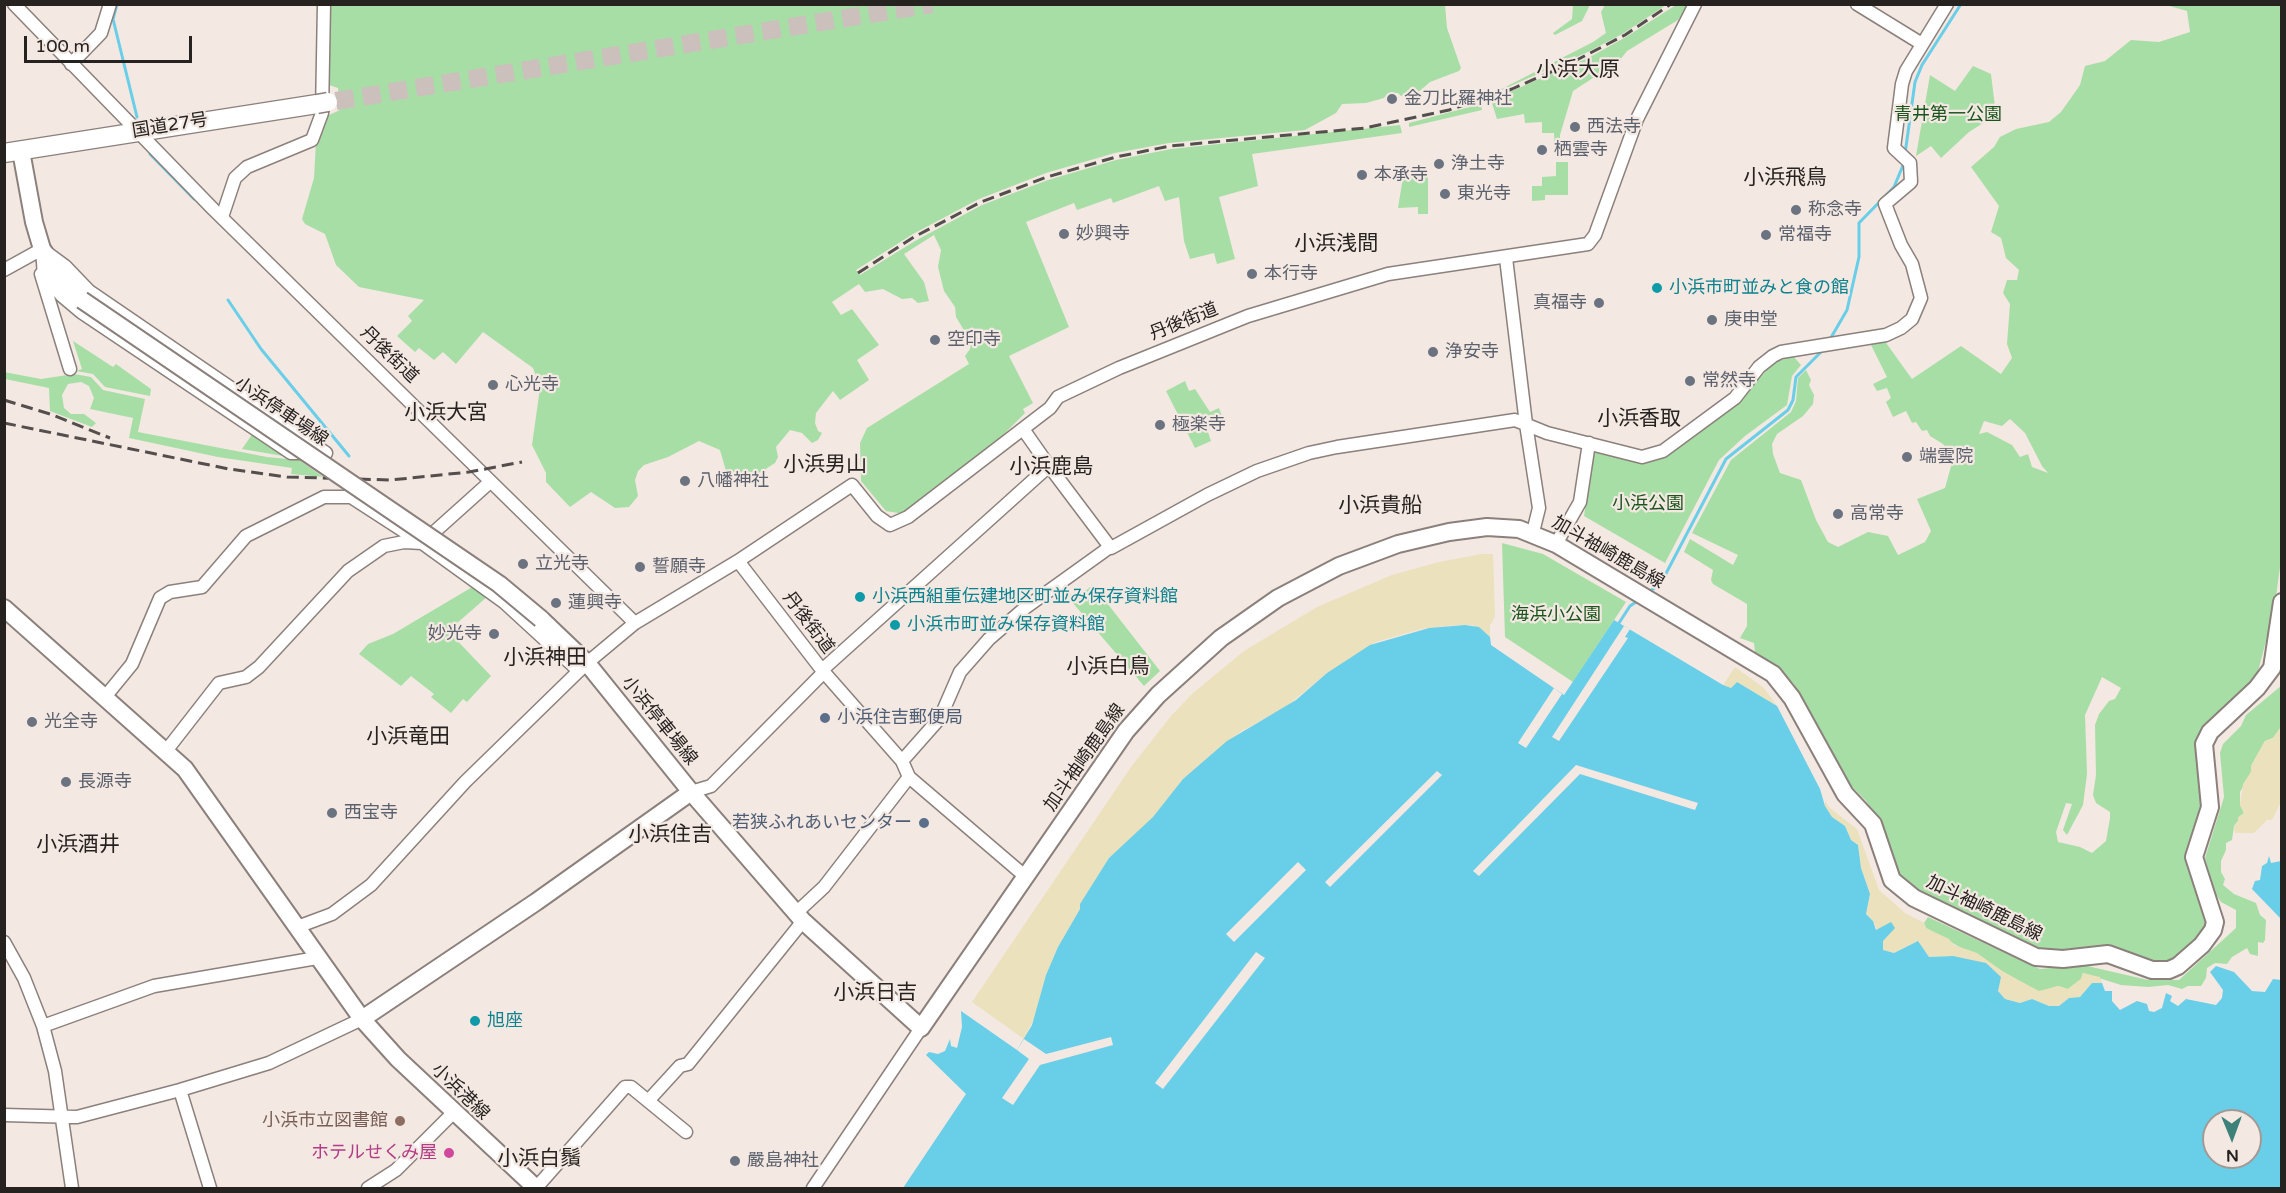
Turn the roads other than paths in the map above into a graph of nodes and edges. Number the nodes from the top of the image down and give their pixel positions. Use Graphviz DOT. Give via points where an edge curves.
graph roads {
  1 [pos="14,4"];
  2 [pos="111,4"];
  3 [pos="324,4"];
  4 [pos="1857,4"];
  5 [pos="1947,4"];
  6 [pos="1696,5"];
  7 [pos="1922,44"];
  8 [pos="71,64"];
  9 [pos="327,102"];
  10 [pos="137,131"];
  11 [pos="13,152"];
  12 [pos="222,217"];
  13 [pos="42,249"];
  14 [pos="1506,258"];
  15 [pos="4,270"];
  16 [pos="70,369"];
  17 [pos="1526,424"];
  18 [pos="1023,429"];
  19 [pos="1589,444"];
  20 [pos="1049,466"];
  21 [pos="490,482"];
  22 [pos="1533,532"];
  23 [pos="422,543"];
  24 [pos="1556,544"];
  25 [pos="1112,548"];
  26 [pos="738,561"];
  27 [pos="2282,602"];
  28 [pos="4,608"];
  29 [pos="634,623"];
  30 [pos="583,667"];
  31 [pos="823,671"];
  32 [pos="105,697"];
  33 [pos="166,751"];
  34 [pos="902,761"];
  35 [pos="909,777"];
  36 [pos="691,792"];
  37 [pos="1026,877"];
  38 [pos="800,917"];
  39 [pos="297,927"];
  40 [pos="4,942"];
  41 [pos="317,958"];
  42 [pos="362,1019"];
  43 [pos="43,1026"];
  44 [pos="921,1028"];
  45 [pos="180,1090"];
  46 [pos="648,1101"];
  47 [pos="453,1113"];
  48 [pos="4,1115"];
  49 [pos="63,1116"];
  50 [pos="687,1132"];
  51 [pos="72,1188"];
  52 [pos="210,1188"];
  53 [pos="368,1188"];
  54 [pos="536,1188"];
  55 [pos="813,1188"];
  1 -- 8 [label="street, 丹後街道"];
  2 -- 8 [label="street" via="101,33"];
  3 -- 12 [label="street" via="322,113 312,140 247,167 235,178"];
  4 -- 7 [label="street"];
  5 -- 7 [label="street"];
  6 -- 14 [label="street, 丹後街道" via="1637,119 1595,236 1580,247"];
  7 -- 19 [label="street" via="1902,84 1894,148 1904,158 1911,182 1885,204 1920,288 1919,309 1901,328 1886,335 1773,356 1759,367 1735,398 1663,451 1642,457"];
  8 -- 10 [label="street, 丹後街道"];
  9 -- 10 [label="highway, 国道27号"];
  10 -- 11 [label="highway, 国道27号"];
  10 -- 12 [label="street, 丹後街道"];
  11 -- 13 [label="main road, 小浜停車場線"];
  12 -- 21 [label="street, 丹後街道"];
  13 -- 13 [label="street" via="89,291 326,453 291,453 81,312 44,276"];
  13 -- 15 [label="street"];
  13 -- 16 [label="street" via="41,280"];
  13 -- 30 [label="main road, 小浜停車場線, bridge" via="82,300 499,584 541,619"];
  14 -- 17 [label="street"];
  14 -- 18 [label="street, 丹後街道" via="1388,274 1248,316 1058,397"];
  17 -- 19 [label="street"];
  17 -- 22 [label="street" via="1539,508"];
  17 -- 25 [label="street" via="1515,420 1309,453 1206,495"];
  18 -- 20 [label="street"];
  18 -- 26 [label="street, 丹後街道" via="908,517 890,525 877,516 852,485"];
  19 -- 24 [label="street" via="1580,502"];
  20 -- 31 [label="street, 丹後街道"];
  20 -- 34 [label="street" via="1110,547 989,639 960,672 940,718"];
  21 -- 23 [label="street"];
  21 -- 29 [label="street, 丹後街道"];
  22 -- 24 [label="main road, 加斗袖崎鹿島線"];
  22 -- 37 [label="main road, 加斗袖崎鹿島線" via="1478,527 1398,544 1310,580 1248,617 1176,677 1141,713"];
  23 -- 30 [label="street" via="505,603"];
  23 -- 32 [label="street" via="351,497 324,497 246,536 202,587 170,592 160,598 132,664"];
  23 -- 33 [label="street" via="384,546 348,571 259,667 246,677 219,683"];
  24 -- 27 [label="main road, 加斗袖崎鹿島線" via="1758,663 1784,685 1845,794 1873,824 1892,880 1914,898 2036,957 2063,959 2108,954 2151,970 2178,966 2213,930 2215,922 2194,857 2210,807 2204,744 2210,732 2257,688 2272,668"];
  26 -- 29 [label="street"];
  26 -- 31 [label="street, 丹後街道"];
  28 -- 32 [label="main road"];
  29 -- 30 [label="street"];
  30 -- 36 [label="main road, 小浜停車場線"];
  30 -- 39 [label="street" via="465,782 371,885 332,914"];
  31 -- 34 [label="street"];
  31 -- 36 [label="street" via="711,786"];
  32 -- 33 [label="main road"];
  33 -- 39 [label="main road" via="185,769"];
  34 -- 35 [label="street"];
  35 -- 37 [label="street"];
  35 -- 38 [label="street"];
  36 -- 38 [label="main road"];
  36 -- 42 [label="main road, 小浜停車場線"];
  37 -- 44 [label="main road, 加斗袖崎鹿島線"];
  38 -- 44 [label="main road"];
  38 -- 46 [label="street" via="688,1064 680,1065"];
  39 -- 41 [label="main road"];
  40 -- 43 [label="street"];
  41 -- 42 [label="main road"];
  41 -- 43 [label="street" via="141,989"];
  42 -- 45 [label="street" via="270,1063"];
  42 -- 47 [label="main road, 小浜港線"];
  43 -- 49 [label="street"];
  44 -- 55 [label="street"];
  45 -- 49 [label="street" via="77,1117"];
  45 -- 52 [label="street"];
  46 -- 50 [label="street"];
  46 -- 54 [label="street" via="631,1087 625,1087"];
  47 -- 53 [label="street" via="396,1170"];
  47 -- 54 [label="main road, 小浜港線"];
  48 -- 49 [label="street"];
  49 -- 51 [label="street"];
}
